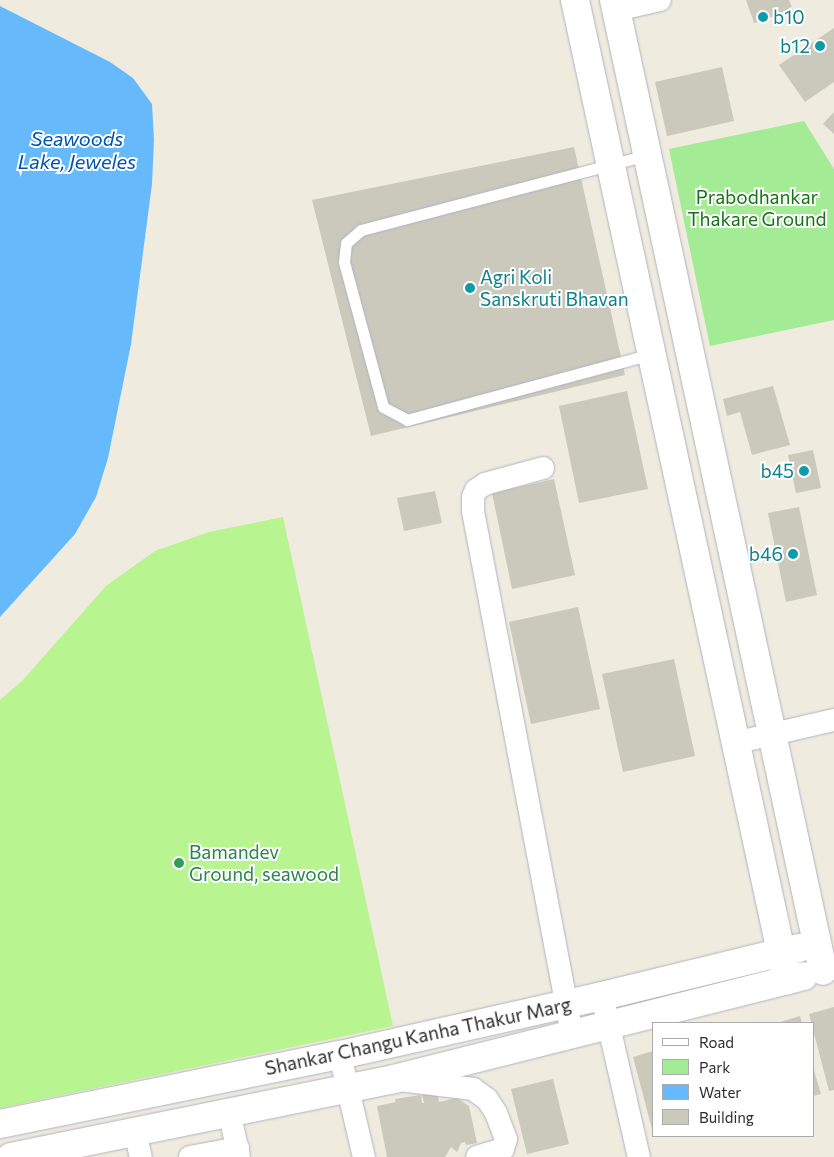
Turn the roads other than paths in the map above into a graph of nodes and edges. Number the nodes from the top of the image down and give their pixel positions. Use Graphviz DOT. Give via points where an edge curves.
graph roads {
  1 [pos="575,0"];
  2 [pos="660,0"];
  3 [pos="615,5"];
  4 [pos="647,155"];
  5 [pos="610,164"];
  6 [pos="651,354"];
  7 [pos="543,468"];
  8 [pos="834,720"];
  9 [pos="771,735"];
  10 [pos="734,743"];
  11 [pos="825,942"];
  12 [pos="781,953"];
  13 [pos="828,970"];
  14 [pos="787,980"];
  15 [pos="602,996"];
  16 [pos="568,1002"];
  17 [pos="608,1026"];
  18 [pos="572,1034"];
  19 [pos="340,1054"];
  20 [pos="394,1079"];
  21 [pos="349,1087"];
  22 [pos="229,1112"];
  23 [pos="0,1124"];
  24 [pos="138,1144"];
  25 [pos="238,1153"];
  26 [pos="11,1157"];
  27 [pos="190,1157"];
  28 [pos="364,1157"];
  29 [pos="477,1157"];
  30 [pos="639,1157"];
  1 -- 5 [label="street"];
  2 -- 3 [label="street"];
  3 -- 4 [label="street"];
  4 -- 5 [label="lane"];
  4 -- 9 [label="street"];
  5 -- 6 [label="street"];
  5 -- 6 [label="lane" via="361,230 346,243 344,262 383,407 407,420"];
  6 -- 10 [label="street"];
  7 -- 16 [label="street" via="485,484 476,490 473,511"];
  8 -- 9 [label="street"];
  9 -- 10 [label="street"];
  9 -- 11 [label="street"];
  10 -- 12 [label="street"];
  11 -- 12 [label="street, Shankar Changu Kanha Thakur Marg"];
  11 -- 13 [label="street"];
  12 -- 14 [label="street"];
  12 -- 15 [label="street, Shankar Changu Kanha Thakur Marg"];
  13 -- 14 [label="street, Shankar Changu Kanha Thakur Marg"];
  14 -- 17 [label="street, Shankar Changu Kanha Thakur Marg"];
  15 -- 16 [label="street, Shankar Changu Kanha Thakur Marg"];
  15 -- 17 [label="street"];
  16 -- 18 [label="street"];
  16 -- 19 [label="street, Shankar Changu Kanha Thakur Marg"];
  17 -- 18 [label="street, Shankar Changu Kanha Thakur Marg"];
  17 -- 30 [label="street"];
  18 -- 20 [label="street, Shankar Changu Kanha Thakur Marg"];
  19 -- 21 [label="street"];
  19 -- 23 [label="street, Shankar Changu Kanha Thakur Marg"];
  20 -- 21 [label="street, Shankar Changu Kanha Thakur Marg"];
  20 -- 29 [label="street" via="473,1089 486,1099 496,1113 506,1139 503,1150"];
  21 -- 22 [label="street, Shankar Changu Kanha Thakur Marg"];
  21 -- 28 [label="street"];
  22 -- 24 [label="street, Shankar Changu Kanha Thakur Marg"];
  22 -- 25 [label="street"];
  24 -- 26 [label="street, Shankar Changu Kanha Thakur Marg"];
  25 -- 27 [label="street"];
}
